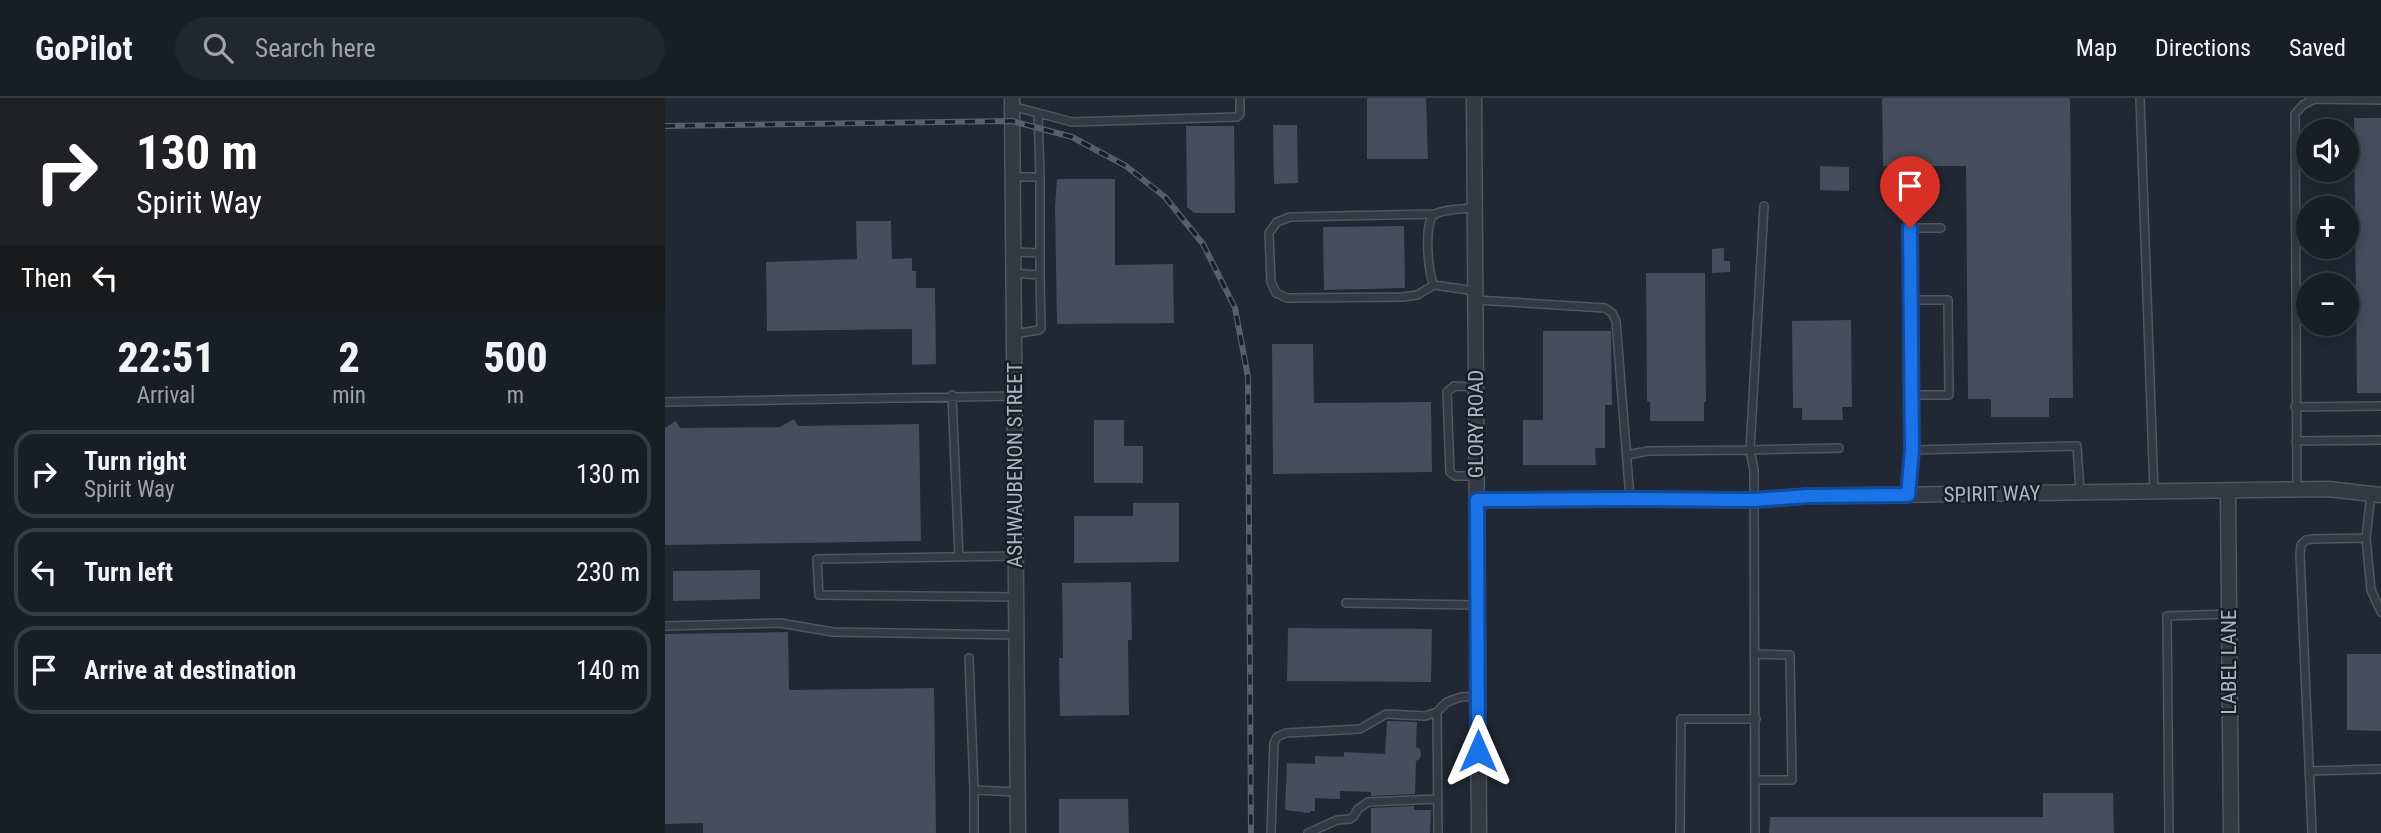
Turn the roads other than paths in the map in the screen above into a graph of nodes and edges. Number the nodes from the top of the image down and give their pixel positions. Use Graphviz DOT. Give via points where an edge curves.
graph roads {
  1 [pos="1240,98"];
  2 [pos="1474,98"];
  3 [pos="2140,98"];
  4 [pos="2381,100"];
  5 [pos="1012,102"];
  6 [pos="1038,113"];
  7 [pos="1013,177"];
  8 [pos="1040,177"];
  9 [pos="1764,206"];
  10 [pos="1475,208"];
  11 [pos="1436,214"];
  12 [pos="1941,228"];
  13 [pos="1013,252"];
  14 [pos="1040,253"];
  15 [pos="1014,273"];
  16 [pos="1040,275"];
  17 [pos="1434,285"];
  18 [pos="1475,296"];
  19 [pos="1909,300"];
  20 [pos="1014,334"];
  21 [pos="1476,387"];
  22 [pos="952,395"];
  23 [pos="1911,395"];
  24 [pos="1014,396"];
  25 [pos="665,402"];
  26 [pos="2381,406"];
  27 [pos="2295,407"];
  28 [pos="2381,440"];
  29 [pos="2296,442"];
  30 [pos="1839,448"];
  31 [pos="1750,450"];
  32 [pos="1912,450"];
  33 [pos="1627,455"];
  34 [pos="1476,476"];
  35 [pos="2297,490"];
  36 [pos="2228,491"];
  37 [pos="2154,492"];
  38 [pos="2080,493"];
  39 [pos="2376,494"];
  40 [pos="1908,495"];
  41 [pos="1630,499"];
  42 [pos="1477,500"];
  43 [pos="1754,500"];
  44 [pos="2366,538"];
  45 [pos="1016,556"];
  46 [pos="959,557"];
  47 [pos="1016,597"];
  48 [pos="1346,603"];
  49 [pos="1477,606"];
  50 [pos="2381,612"];
  51 [pos="2229,614"];
  52 [pos="665,626"];
  53 [pos="1016,635"];
  54 [pos="1755,654"];
  55 [pos="969,658"];
  56 [pos="1478,696"];
  57 [pos="1437,712"];
  58 [pos="1756,719"];
  59 [pos="2381,769"];
  60 [pos="2309,771"];
  61 [pos="1756,780"];
  62 [pos="974,790"];
  63 [pos="1017,792"];
  64 [pos="1437,799"];
  65 [pos="974,833"];
  66 [pos="1018,833"];
  67 [pos="1271,833"];
  68 [pos="1308,833"];
  69 [pos="1438,833"];
  70 [pos="1479,833"];
  71 [pos="1680,833"];
  72 [pos="1755,833"];
  73 [pos="2169,833"];
  74 [pos="2231,833"];
  75 [pos="2312,833"];
  1 -- 6 [label="lane" via="1237,117 1072,122"];
  2 -- 10 [label="street, GLORY ROAD"];
  3 -- 37 [label="lane"];
  4 -- 27 [label="lane" via="2314,99 2295,114"];
  5 -- 6 [label="lane"];
  5 -- 7 [label="street, ASHWAUBENON STREET"];
  6 -- 8 [label="lane"];
  7 -- 8 [label="lane"];
  7 -- 13 [label="street, ASHWAUBENON STREET"];
  8 -- 14 [label="lane"];
  9 -- 31 [label="lane"];
  10 -- 11 [label="lane"];
  10 -- 18 [label="street, GLORY ROAD"];
  11 -- 17 [label="lane" via="1428,227 1429,278"];
  11 -- 17 [label="lane" via="1290,217 1277,222 1269,233 1271,282 1276,293 1287,298 1417,295"];
  12 -- 19 [label="lane" via="1910,228"];
  13 -- 14 [label="lane"];
  13 -- 15 [label="street, ASHWAUBENON STREET"];
  14 -- 16 [label="lane"];
  15 -- 16 [label="lane"];
  15 -- 20 [label="street, ASHWAUBENON STREET"];
  16 -- 20 [label="lane" via="1041,328"];
  17 -- 18 [label="lane"];
  18 -- 21 [label="street, GLORY ROAD"];
  18 -- 33 [label="lane" via="1605,308 1612,313"];
  19 -- 23 [label="lane"];
  19 -- 23 [label="lane" via="1948,300 1949,394"];
  20 -- 24 [label="street, ASHWAUBENON STREET"];
  21 -- 34 [label="street, GLORY ROAD"];
  21 -- 34 [label="lane" via="1454,386 1447,392 1450,471 1455,476"];
  22 -- 24 [label="lane"];
  22 -- 25 [label="lane"];
  22 -- 46 [label="lane"];
  23 -- 32 [label="lane"];
  24 -- 45 [label="street, ASHWAUBENON STREET"];
  26 -- 27 [label="lane"];
  27 -- 29 [label="lane"];
  28 -- 29 [label="lane"];
  29 -- 35 [label="lane"];
  30 -- 31 [label="lane"];
  31 -- 33 [label="lane"];
  31 -- 43 [label="lane"];
  32 -- 38 [label="lane" via="2077,446"];
  32 -- 40 [label="lane"];
  33 -- 41 [label="lane"];
  34 -- 42 [label="street, GLORY ROAD"];
  35 -- 36 [label="street, SPIRIT WAY"];
  35 -- 39 [label="street, SPIRIT WAY"];
  36 -- 37 [label="street, SPIRIT WAY"];
  36 -- 51 [label="street, LABEL LANE"];
  37 -- 38 [label="street, SPIRIT WAY"];
  38 -- 40 [label="street, SPIRIT WAY"];
  39 -- 44 [label="lane"];
  40 -- 43 [label="street, SPIRIT WAY"];
  41 -- 42 [label="street, SPIRIT WAY"];
  41 -- 43 [label="street, SPIRIT WAY"];
  42 -- 49 [label="street, GLORY ROAD"];
  43 -- 54 [label="lane"];
  44 -- 50 [label="lane" via="2371,590"];
  44 -- 60 [label="lane" via="2313,539 2301,545"];
  45 -- 46 [label="lane"];
  45 -- 47 [label="street, ASHWAUBENON STREET"];
  46 -- 47 [label="lane" via="817,559 819,595"];
  47 -- 53 [label="street, ASHWAUBENON STREET"];
  48 -- 49 [label="lane"];
  49 -- 56 [label="street, GLORY ROAD"];
  51 -- 73 [label="lane" via="2167,616"];
  51 -- 74 [label="street, LABEL LANE"];
  52 -- 53 [label="lane" via="781,623 833,632"];
  53 -- 63 [label="street, ASHWAUBENON STREET"];
  54 -- 58 [label="lane"];
  54 -- 61 [label="lane" via="1790,654 1792,780"];
  55 -- 62 [label="lane"];
  56 -- 57 [label="lane" via="1447,702"];
  56 -- 70 [label="street, GLORY ROAD"];
  57 -- 64 [label="lane"];
  57 -- 67 [label="lane" via="1425,716 1386,714 1360,729 1277,737"];
  58 -- 61 [label="lane"];
  58 -- 71 [label="lane" via="1681,719"];
  59 -- 60 [label="lane"];
  60 -- 75 [label="lane"];
  61 -- 72 [label="lane"];
  62 -- 63 [label="lane"];
  62 -- 65 [label="lane"];
  63 -- 66 [label="street, ASHWAUBENON STREET"];
  64 -- 68 [label="lane" via="1368,802 1350,819"];
  64 -- 69 [label="lane"];
}
